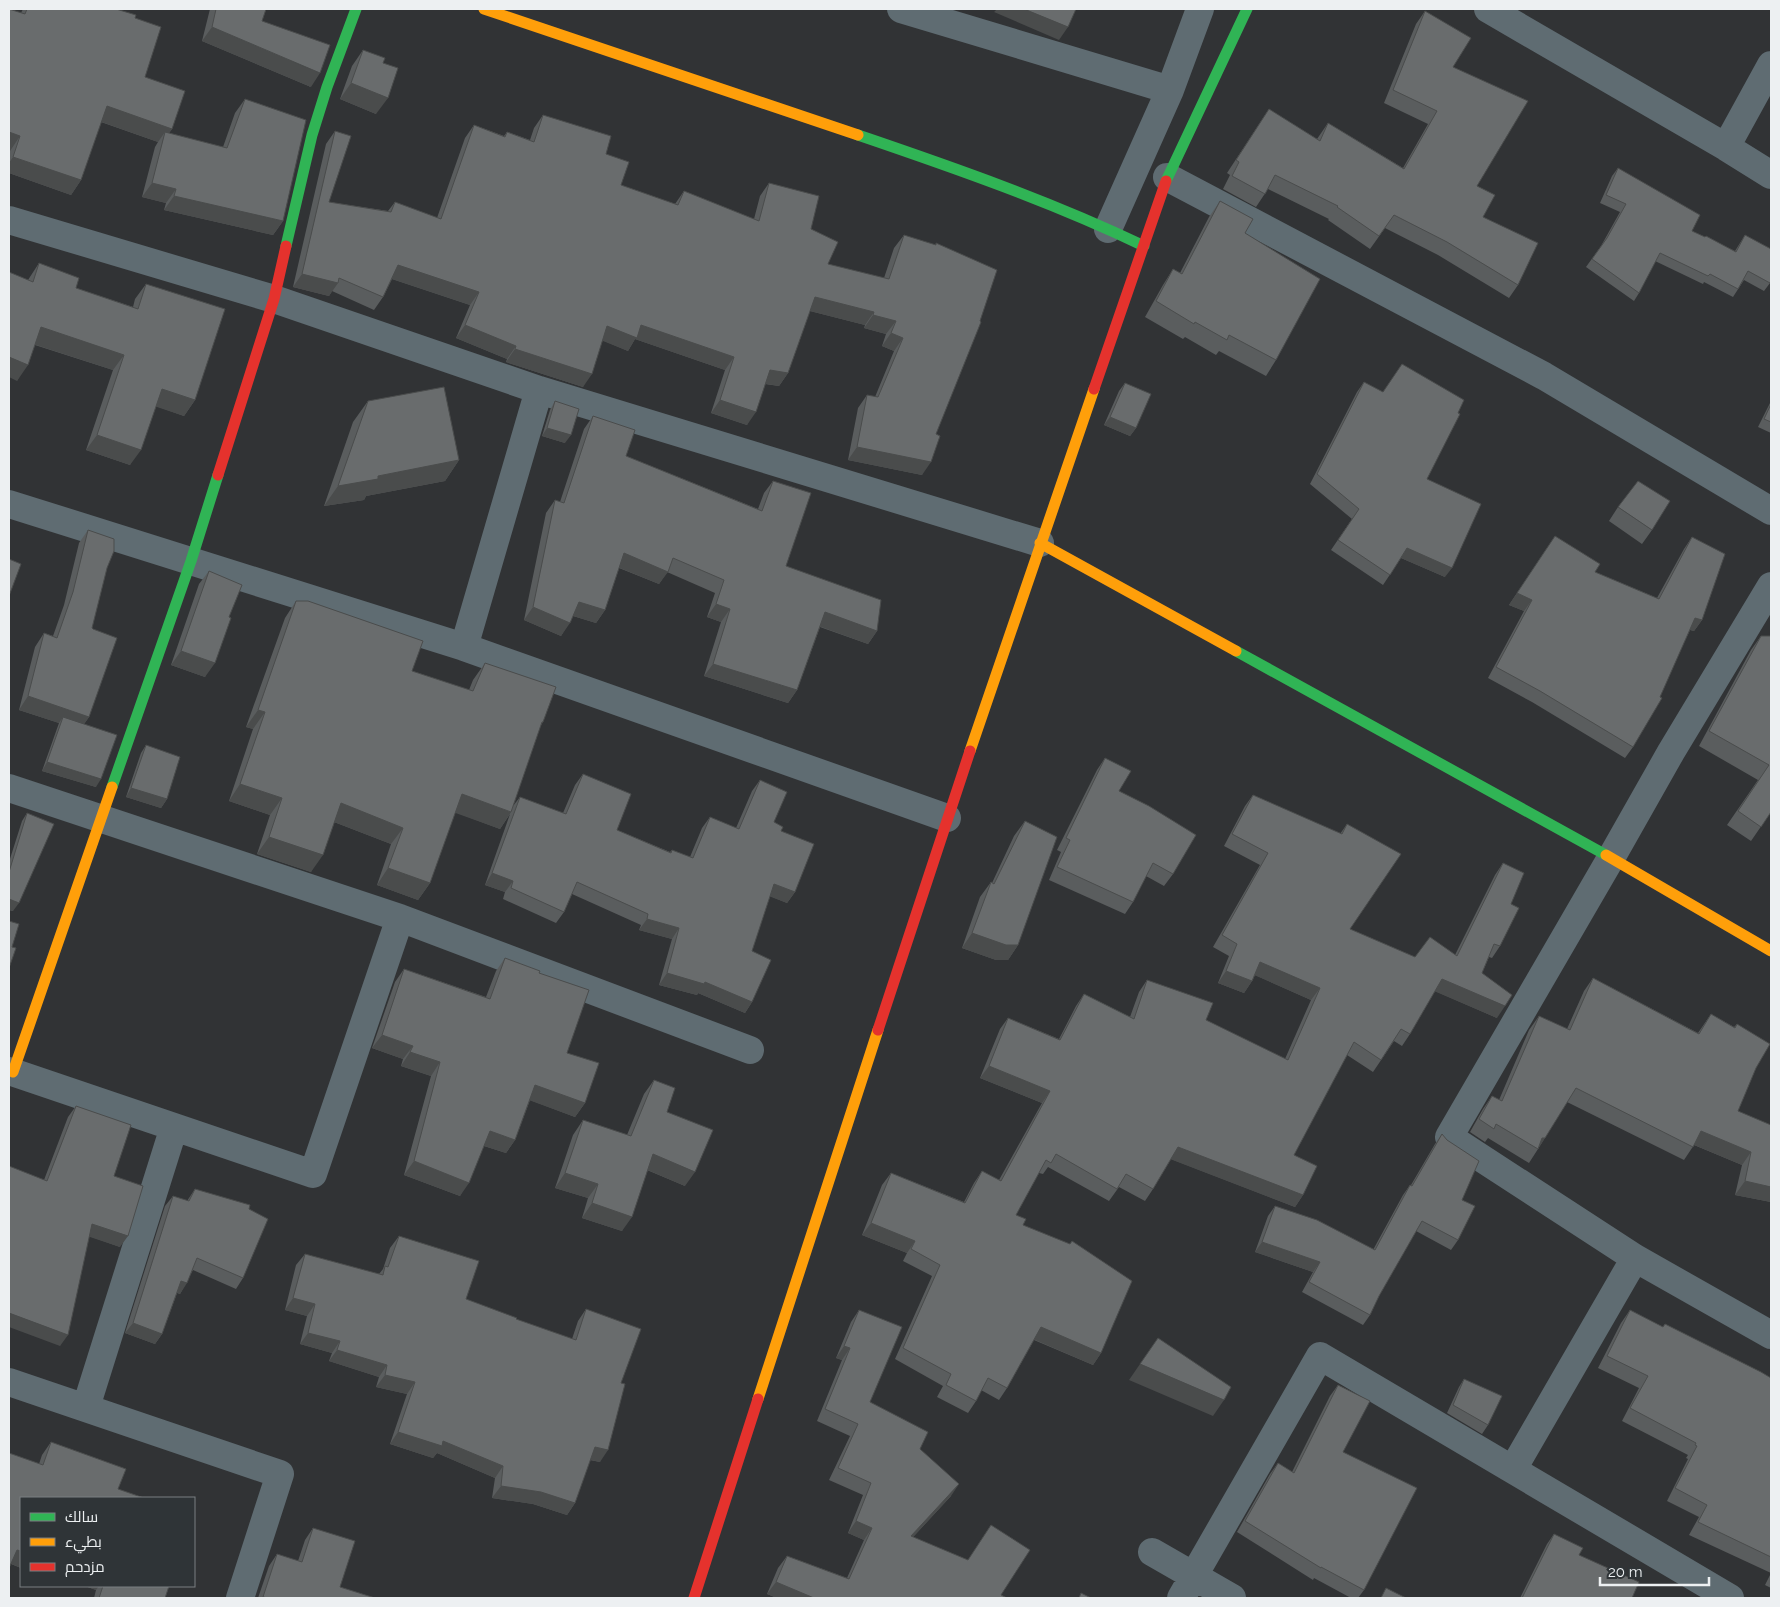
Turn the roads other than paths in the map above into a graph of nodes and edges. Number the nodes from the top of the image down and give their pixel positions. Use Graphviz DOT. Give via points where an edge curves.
graph roads {
  1 [pos="356,9"];
  2 [pos="484,9"];
  3 [pos="901,9"];
  4 [pos="1200,9"];
  5 [pos="1247,9"];
  6 [pos="1488,9"];
  7 [pos="1771,65"];
  8 [pos="1170,90"];
  9 [pos="1726,146"];
  10 [pos="1771,175"];
  11 [pos="1167,176"];
  12 [pos="9,220"];
  13 [pos="1108,229"];
  14 [pos="1144,246"];
  15 [pos="274,299"];
  16 [pos="539,390"];
  17 [pos="9,504"];
  18 [pos="1771,511"];
  19 [pos="1040,543"];
  20 [pos="191,561"];
  21 [pos="1771,586"];
  22 [pos="464,647"];
  23 [pos="9,788"];
  24 [pos="947,818"];
  25 [pos="100,819"];
  26 [pos="1611,858"];
  27 [pos="400,918"];
  28 [pos="1771,951"];
  29 [pos="750,1050"];
  30 [pos="11,1071"];
  31 [pos="174,1127"];
  32 [pos="1635,1258"];
  33 [pos="1771,1335"];
  34 [pos="9,1382"];
  35 [pos="86,1407"];
  36 [pos="1513,1469"];
  37 [pos="1152,1552"];
  38 [pos="1187,1587"];
  39 [pos="240,1598"];
  40 [pos="694,1598"];
  41 [pos="1232,1598"];
  42 [pos="1730,1598"];
  1 -- 15 [label="street" via="312,135"];
  2 -- 13 [label="street" via="940,163"];
  3 -- 8 [label="street"];
  4 -- 8 [label="street"];
  5 -- 11 [label="street"];
  6 -- 9 [label="street"];
  7 -- 9 [label="street"];
  8 -- 13 [label="street"];
  9 -- 10 [label="street"];
  11 -- 14 [label="street"];
  11 -- 18 [label="street" via="1544,376"];
  12 -- 15 [label="street"];
  13 -- 14 [label="street"];
  14 -- 19 [label="street"];
  15 -- 16 [label="street"];
  15 -- 20 [label="street"];
  16 -- 19 [label="street"];
  16 -- 22 [label="street"];
  17 -- 20 [label="street"];
  19 -- 24 [label="street"];
  19 -- 26 [label="street"];
  20 -- 22 [label="street"];
  20 -- 25 [label="street"];
  21 -- 26 [label="street" via="1670,752"];
  22 -- 24 [label="street"];
  23 -- 25 [label="street"];
  24 -- 40 [label="street"];
  25 -- 27 [label="street"];
  25 -- 30 [label="street"];
  26 -- 28 [label="street"];
  26 -- 32 [label="street" via="1449,1137"];
  27 -- 29 [label="street"];
  27 -- 31 [label="street" via="314,1174"];
  30 -- 31 [label="street"];
  31 -- 35 [label="street"];
  32 -- 33 [label="street"];
  32 -- 36 [label="street"];
  34 -- 35 [label="street"];
  35 -- 39 [label="street" via="280,1474"];
  36 -- 38 [label="street" via="1320,1356"];
  36 -- 42 [label="street"];
  37 -- 38 [label="street"];
  38 -- 41 [label="street"];
}
